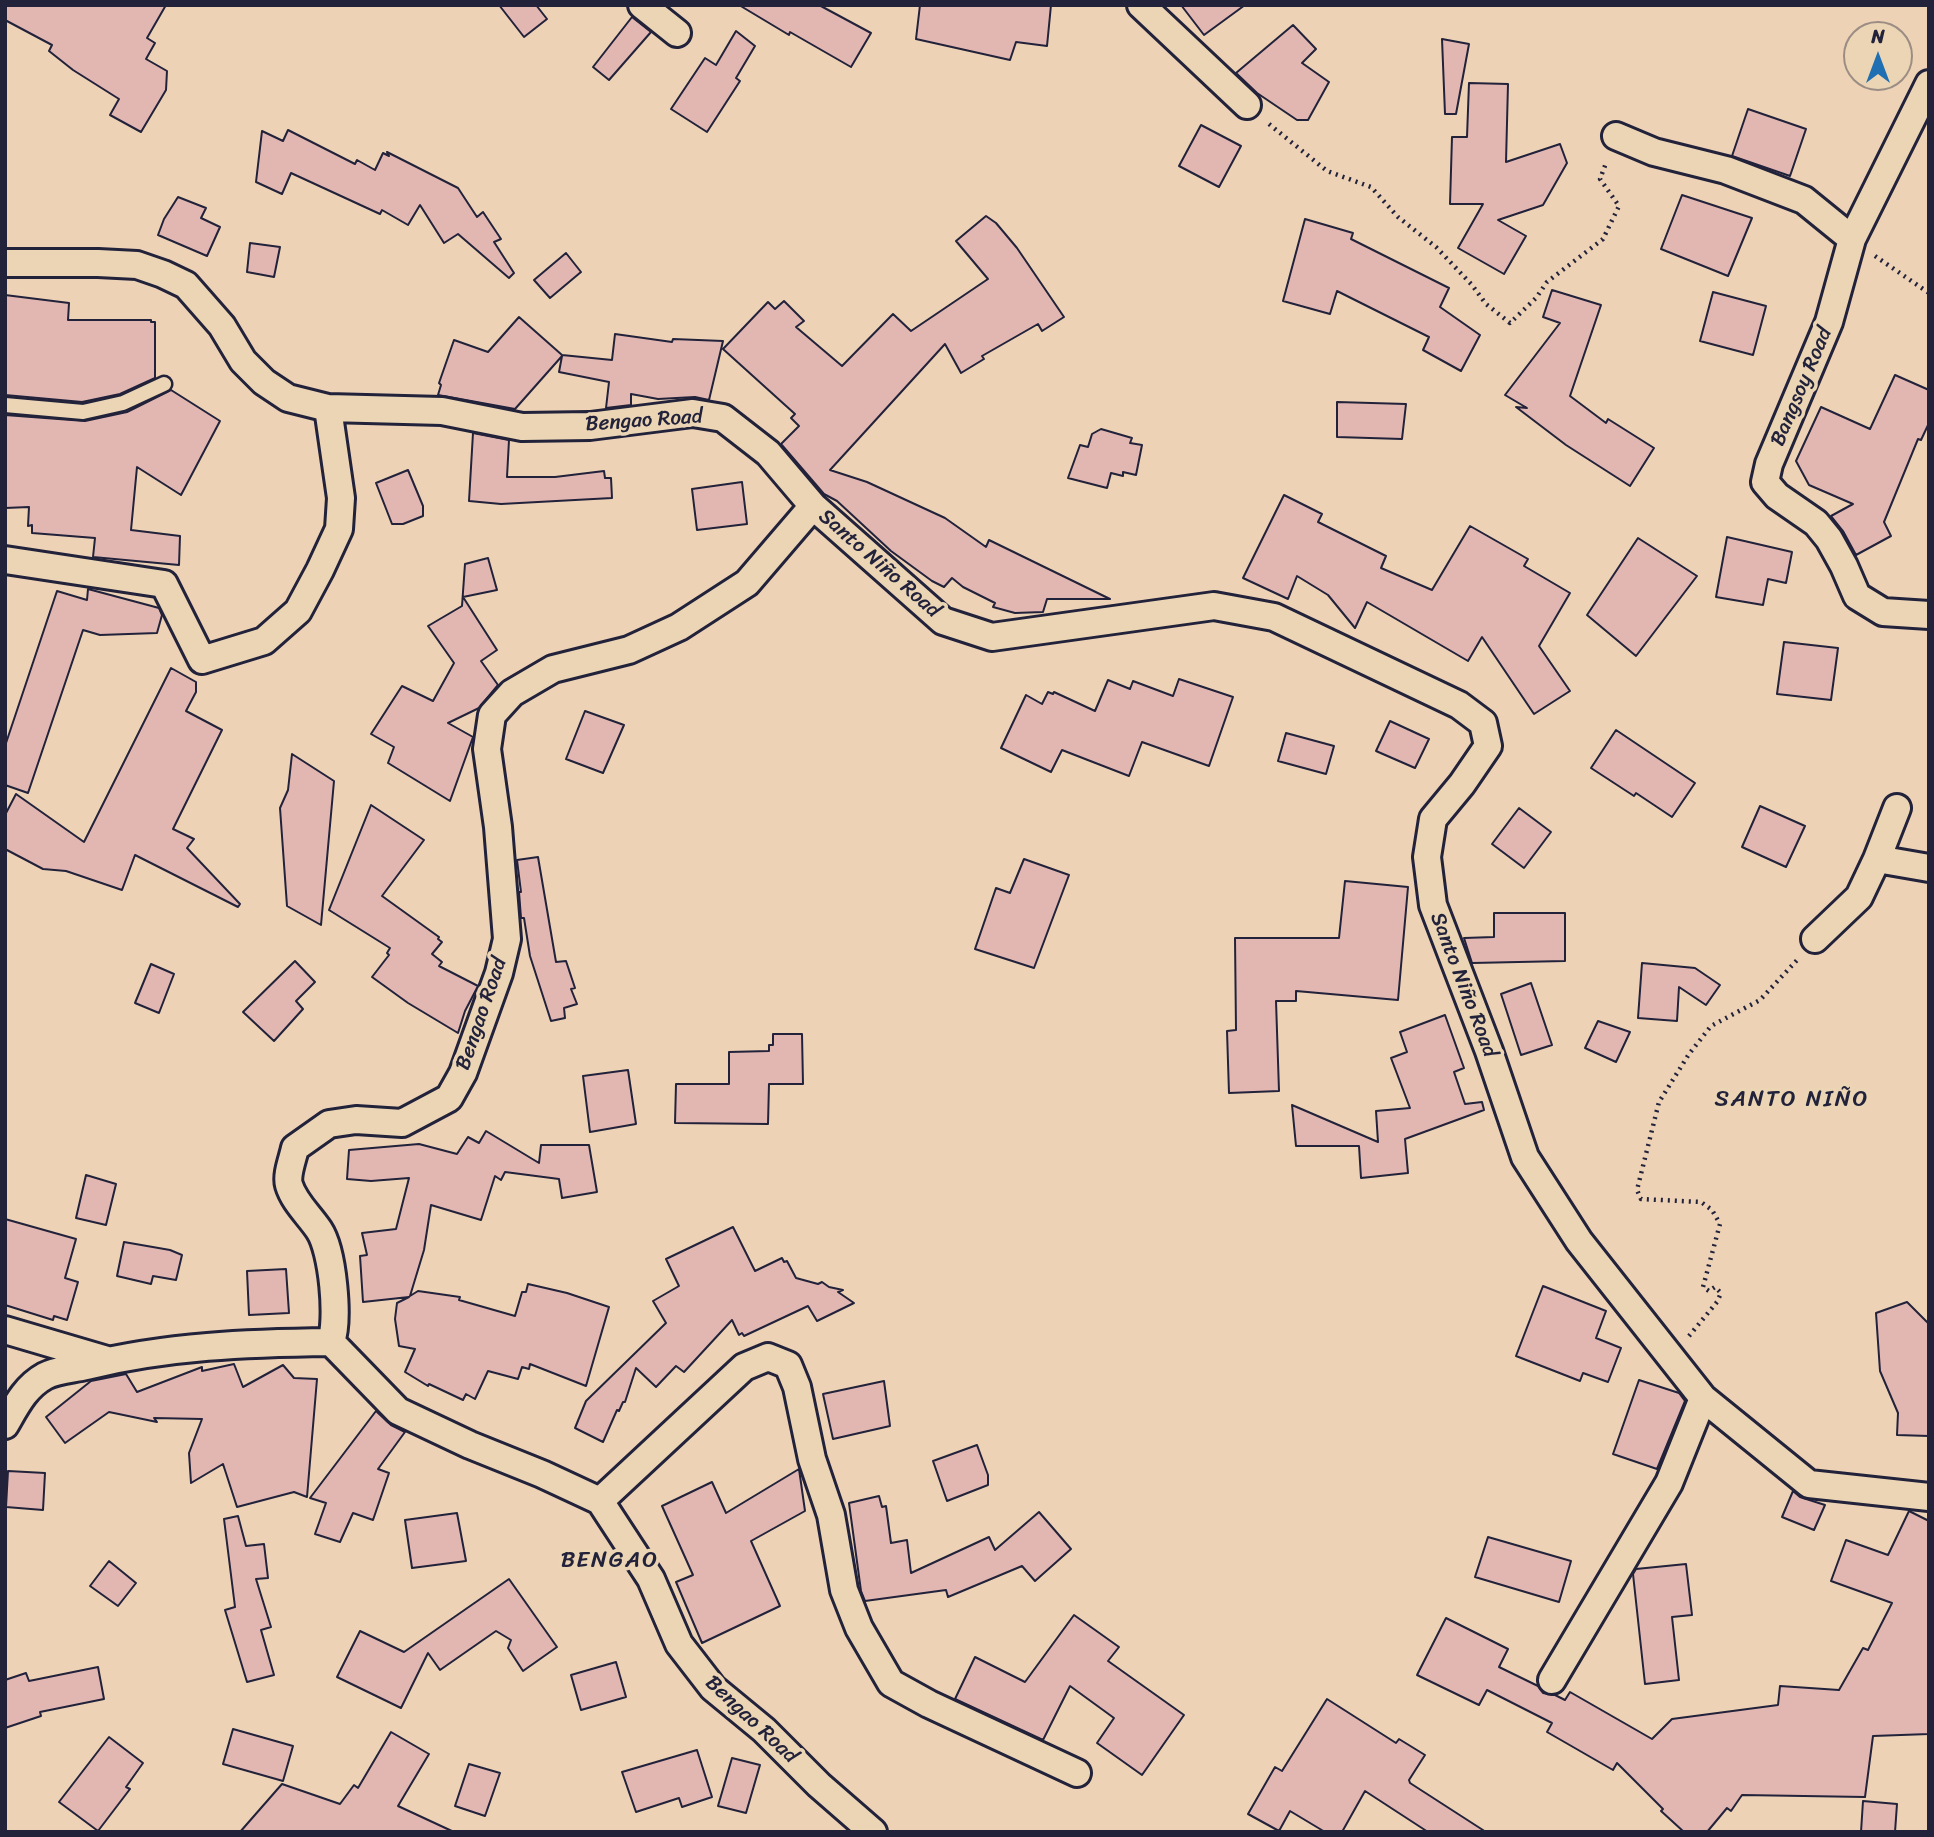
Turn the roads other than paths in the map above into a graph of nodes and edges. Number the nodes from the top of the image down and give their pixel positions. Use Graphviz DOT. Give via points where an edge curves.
graph roads {
  1 [pos="642,5"];
  2 [pos="1141,5"];
  3 [pos="677,33"];
  4 [pos="1929,84"];
  5 [pos="1247,105"];
  6 [pos="1616,136"];
  7 [pos="1852,239"];
  8 [pos="5,263"];
  9 [pos="164,384"];
  10 [pos="5,405"];
  11 [pos="328,408"];
  12 [pos="813,506"];
  13 [pos="5,560"];
  14 [pos="1929,615"];
  15 [pos="1897,808"];
  16 [pos="1877,859"];
  17 [pos="1929,868"];
  18 [pos="1815,939"];
  19 [pos="5,1330"];
  20 [pos="331,1342"];
  21 [pos="109,1360"];
  22 [pos="1703,1398"];
  23 [pos="5,1425"];
  24 [pos="1929,1497"];
  25 [pos="600,1501"];
  26 [pos="1552,1680"];
  27 [pos="1077,1773"];
  28 [pos="873,1832"];
  1 -- 3 [label="street"];
  2 -- 5 [label="street"];
  4 -- 7 [label="street, Bangsoy Road"];
  6 -- 7 [label="street" via="1804,200"];
  7 -- 14 [label="street, Bangsoy Road" via="1829,322 1765,482 1829,539 1857,596 1883,612"];
  8 -- 11 [label="street, Bengao Road" via="137,265 163,274 186,285 264,382 288,398"];
  9 -- 10 [label="lane" via="123,403 83,412"];
  11 -- 12 [label="street, Bengao Road" via="442,411 522,427 590,426 693,413 723,418 768,453"];
  11 -- 13 [label="street" via="341,498 339,529 298,611 264,641 202,660 164,584"];
  12 -- 20 [label="street, Bengao Road" via="747,583 679,627 629,650 553,669 512,693 492,715 487,749 507,939 463,1073 449,1098 402,1124 356,1120 328,1125 295,1148 287,1182 321,1233 331,1257"];
  12 -- 22 [label="street, Santo Niño Road" via="943,621 992,637 1214,606 1274,617 1459,705 1483,723 1488,746 1433,819 1427,857 1433,905 1525,1157 1579,1241"];
  15 -- 16 [label="street"];
  16 -- 17 [label="street"];
  16 -- 18 [label="street" via="1858,897"];
  19 -- 21 [label="street"];
  20 -- 21 [label="street" via="237,1343"];
  20 -- 25 [label="street" via="398,1411"];
  21 -- 23 [label="street" via="46,1375 23,1393"];
  22 -- 24 [label="street, Santo Niño Road" via="1809,1484"];
  22 -- 26 [label="street" via="1669,1483"];
  25 -- 27 [label="street" via="744,1367 768,1357 788,1365 831,1515 845,1590 859,1628 891,1683"];
  25 -- 28 [label="street, Bengao Road" via="651,1579 679,1644 713,1688"];
}
